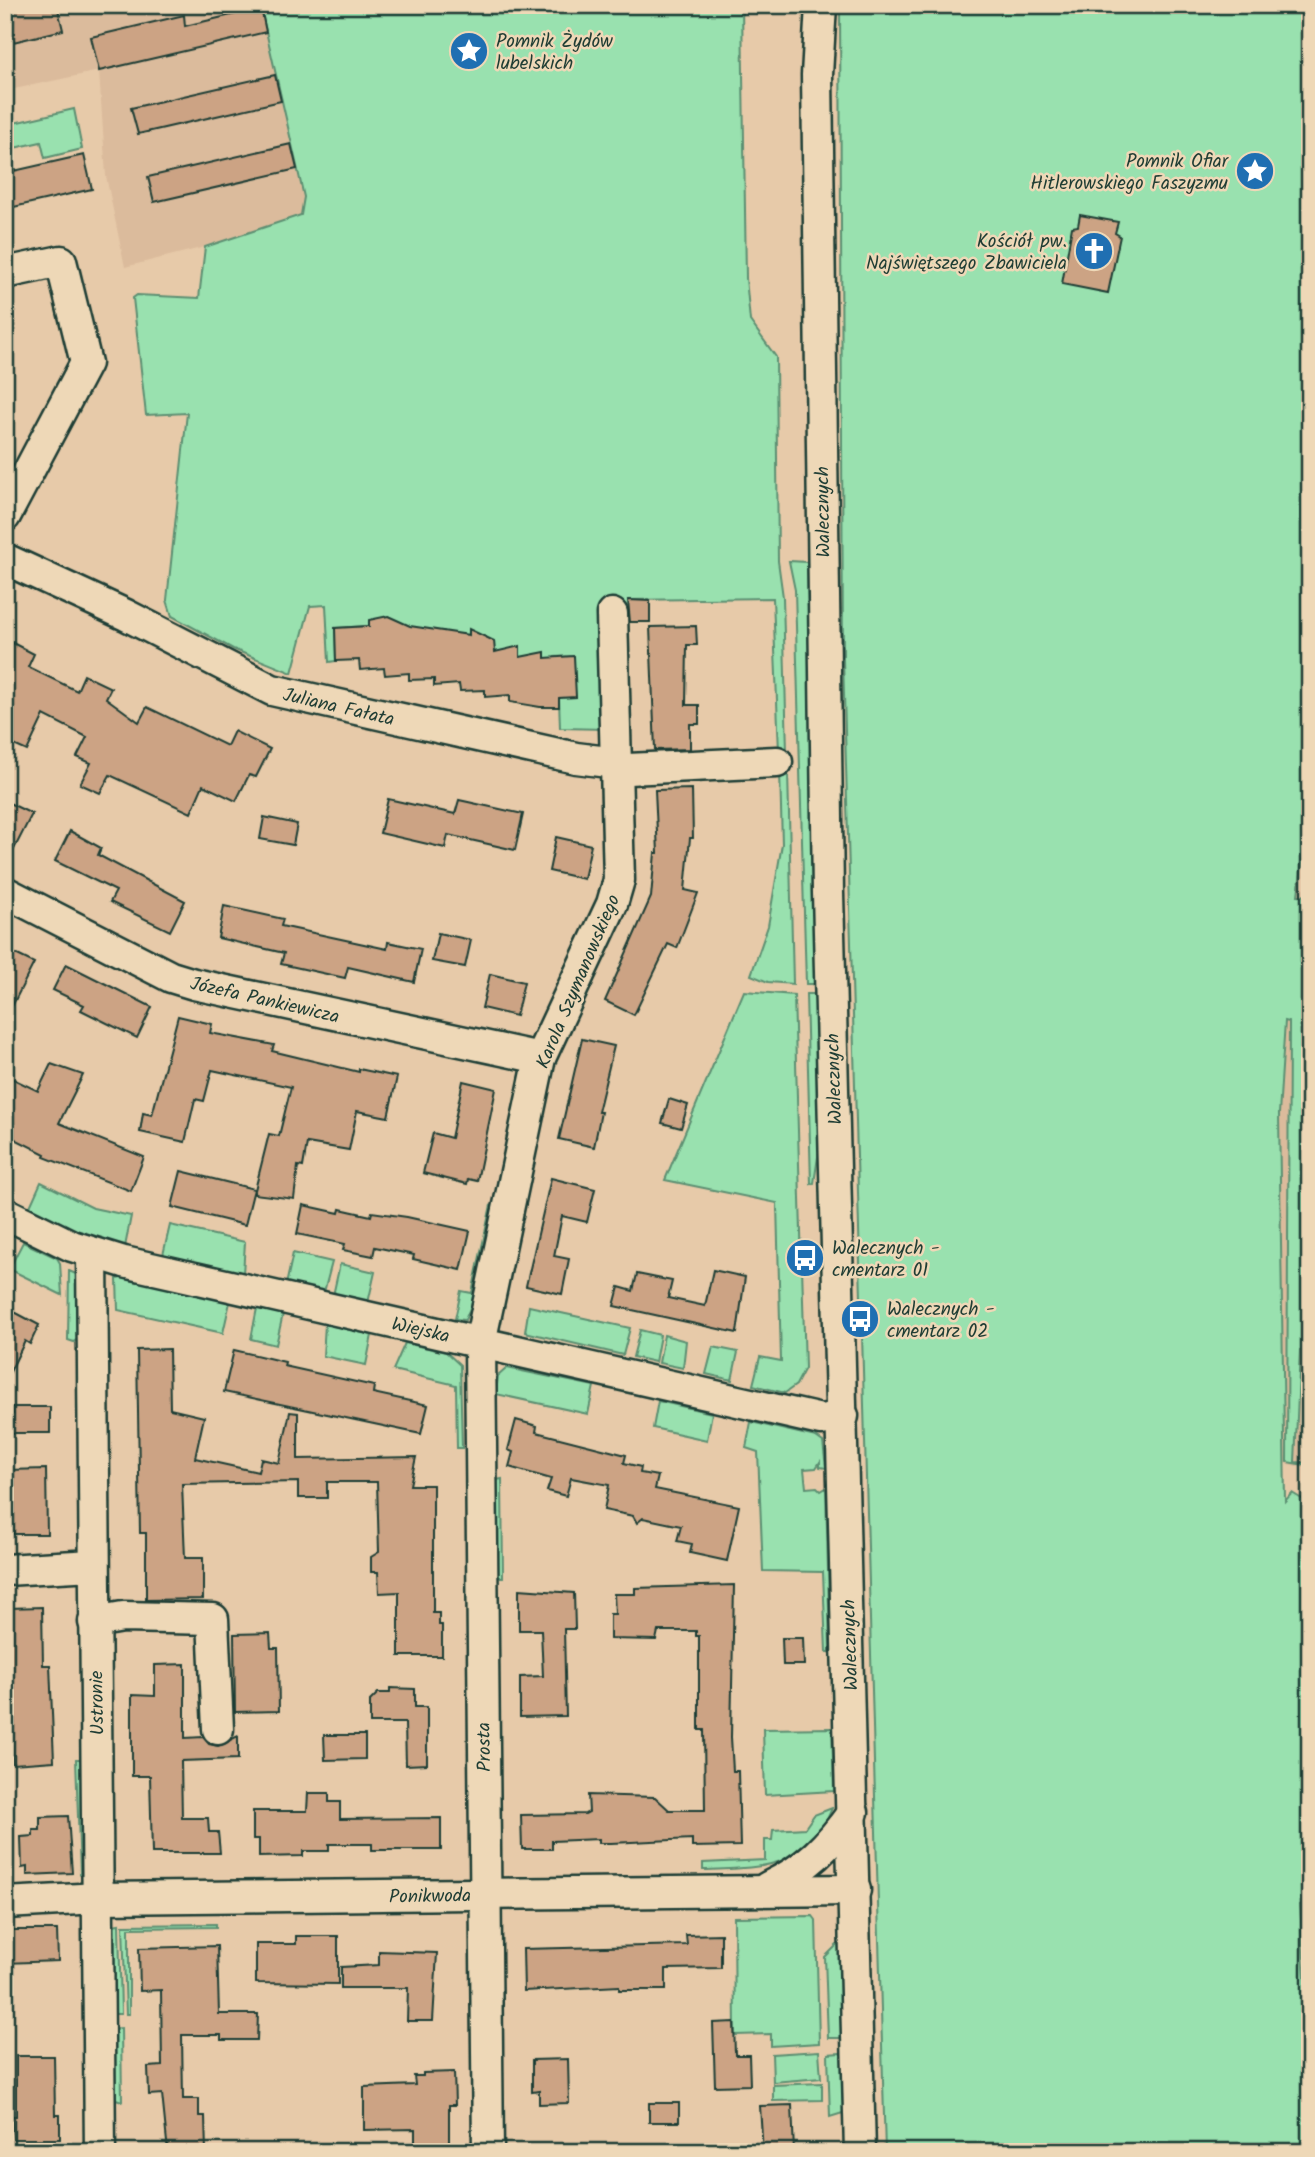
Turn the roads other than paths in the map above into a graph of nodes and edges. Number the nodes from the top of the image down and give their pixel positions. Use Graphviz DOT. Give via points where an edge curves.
graph roads {
  1 [pos="821,5"];
  2 [pos="5,273"];
  3 [pos="5,516"];
  4 [pos="5,559"];
  5 [pos="612,614"];
  6 [pos="777,762"];
  7 [pos="622,766"];
  8 [pos="5,892"];
  9 [pos="540,1058"];
  10 [pos="5,1213"];
  11 [pos="92,1254"];
  12 [pos="480,1343"];
  13 [pos="843,1416"];
  14 [pos="93,1565"];
  15 [pos="5,1570"];
  16 [pos="94,1622"];
  17 [pos="218,1729"];
  18 [pos="853,1812"];
  19 [pos="764,1888"];
  20 [pos="855,1889"];
  21 [pos="485,1894"];
  22 [pos="100,1898"];
  23 [pos="5,1903"];
  24 [pos="100,2152"];
  25 [pos="488,2152"];
  26 [pos="860,2152"];
  1 -- 13 [label="street, Walecznych" via="817,75 825,752"];
  2 -- 3 [label="street" via="61,261 86,363"];
  4 -- 7 [label="street, Juliana Fałata" via="272,690"];
  5 -- 7 [label="street, Karola Szymanowskiego"];
  6 -- 7 [label="street, Juliana Fałata"];
  7 -- 9 [label="street, Karola Szymanowskiego" via="619,880"];
  8 -- 9 [label="street, Józefa Pankiewicza" via="162,973 194,984"];
  9 -- 12 [label="street, Karola Szymanowskiego"];
  10 -- 11 [label="street, Wiejska"];
  11 -- 12 [label="street, Wiejska"];
  11 -- 14 [label="street, Ustronie"];
  12 -- 13 [label="street, Wiejska" via="821,1420"];
  12 -- 21 [label="street, Prosta"];
  13 -- 18 [label="street, Walecznych"];
  14 -- 15 [label="street"];
  14 -- 16 [label="street, Ustronie"];
  16 -- 17 [label="street" via="123,1617 213,1619"];
  16 -- 22 [label="street, Ustronie"];
  18 -- 19 [label="street" via="818,1856"];
  18 -- 20 [label="street, Walecznych"];
  19 -- 20 [label="street, Ponikwoda"];
  19 -- 21 [label="street, Ponikwoda"];
  20 -- 26 [label="street, Walecznych"];
  21 -- 22 [label="street, Ponikwoda"];
  21 -- 25 [label="street, Prosta"];
  22 -- 23 [label="street, Ponikwoda"];
  22 -- 24 [label="street, Ustronie"];
}
